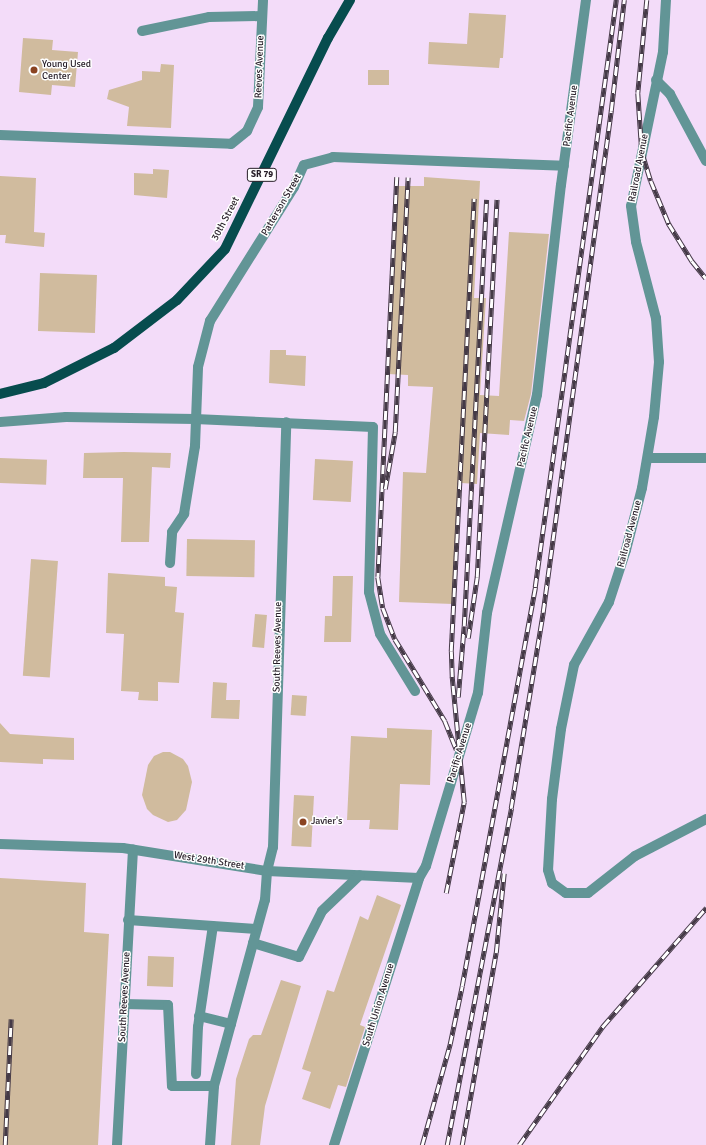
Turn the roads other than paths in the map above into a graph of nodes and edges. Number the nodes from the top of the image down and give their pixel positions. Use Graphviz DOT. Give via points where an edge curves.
graph roads {
  1 [pos="262,0"];
  2 [pos="350,0"];
  3 [pos="586,0"];
  4 [pos="666,0"];
  5 [pos="262,16"];
  6 [pos="142,32"];
  7 [pos="656,80"];
  8 [pos="0,135"];
  9 [pos="706,161"];
  10 [pos="564,166"];
  11 [pos="0,394"];
  12 [pos="195,419"];
  13 [pos="0,422"];
  14 [pos="286,422"];
  15 [pos="648,458"];
  16 [pos="706,458"];
  17 [pos="170,563"];
  18 [pos="415,691"];
  19 [pos="706,820"];
  20 [pos="0,844"];
  21 [pos="133,849"];
  22 [pos="426,866"];
  23 [pos="267,871"];
  24 [pos="360,875"];
  25 [pos="418,878"];
  26 [pos="128,920"];
  27 [pos="213,926"];
  28 [pos="257,929"];
  29 [pos="253,943"];
  30 [pos="124,1004"];
  31 [pos="200,1016"];
  32 [pos="231,1024"];
  33 [pos="196,1074"];
  34 [pos="214,1086"];
  35 [pos="117,1145"];
  36 [pos="210,1145"];
  37 [pos="334,1145"];
  1 -- 5 [label="street, Reeves Avenue"];
  2 -- 11 [label="main road, 30th Street / SR 79" via="328,38 225,249 178,300 114,348 44,383"];
  3 -- 10 [label="street, Pacific Avenue"];
  4 -- 7 [label="street, Railroad Avenue" via="666,24"];
  5 -- 6 [label="street" via="209,17"];
  5 -- 8 [label="street, Reeves Avenue" via="258,107 247,131 231,144"];
  7 -- 9 [label="street" via="670,94"];
  7 -- 15 [label="street, Railroad Avenue" via="631,206 636,242 656,318 659,362"];
  10 -- 12 [label="street, Patterson Street" via="333,157 304,165 294,187 210,321 198,367"];
  10 -- 22 [label="street, Pacific Avenue" via="537,395 487,613 478,693"];
  12 -- 13 [label="street" via="66,417"];
  12 -- 14 [label="street"];
  12 -- 17 [label="street, Patterson Street" via="195,446 184,514 172,532"];
  14 -- 18 [label="street" via="373,427 369,592 380,634"];
  14 -- 23 [label="street, South Reeves Avenue" via="273,847"];
  15 -- 16 [label="street"];
  15 -- 19 [label="street, Railroad Avenue" via="626,550 609,602 574,665 561,730 552,800 548,870 552,883 566,892 588,893 635,856"];
  20 -- 21 [label="street, West 29th Street"];
  21 -- 23 [label="street, West 29th Street"];
  21 -- 26 [label="street, South Reeves Avenue"];
  22 -- 25 [label="street, South Union Avenue"];
  23 -- 24 [label="street, West 29th Street"];
  23 -- 28 [label="street, South Reeves Avenue" via="265,900"];
  24 -- 25 [label="street, West 29th Street"];
  24 -- 29 [label="street" via="322,911 299,957"];
  25 -- 37 [label="street, South Union Avenue"];
  26 -- 27 [label="street"];
  26 -- 30 [label="street, South Reeves Avenue"];
  27 -- 28 [label="street"];
  27 -- 31 [label="street"];
  28 -- 29 [label="street, South Reeves Avenue"];
  29 -- 32 [label="street, South Reeves Avenue"];
  30 -- 34 [label="street" via="168,1005 172,1086"];
  30 -- 35 [label="street, South Reeves Avenue"];
  31 -- 32 [label="street"];
  31 -- 33 [label="street"];
  32 -- 34 [label="street, South Reeves Avenue"];
  34 -- 36 [label="street, South Reeves Avenue"];
}
